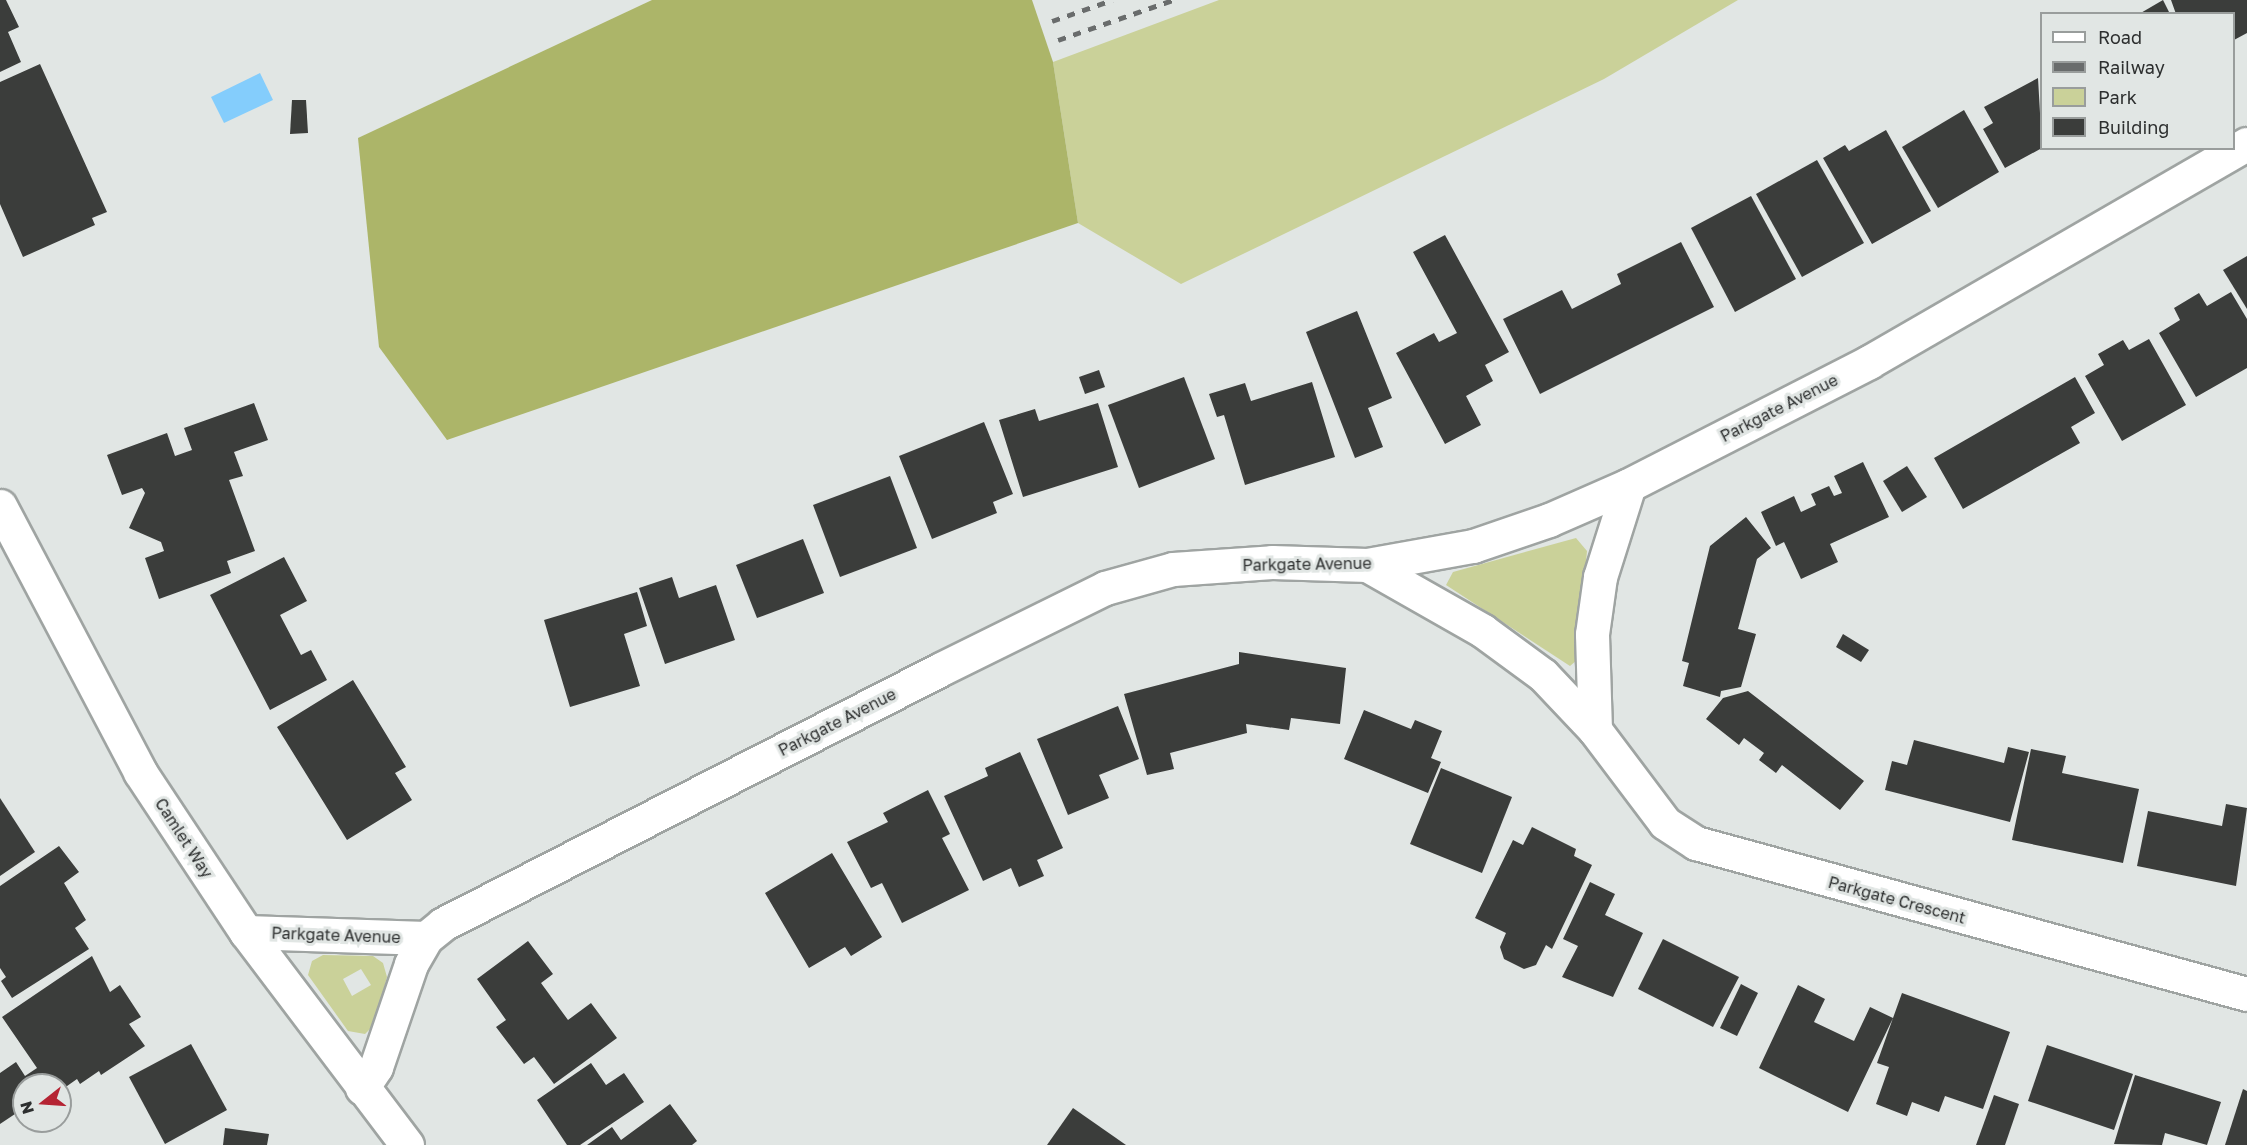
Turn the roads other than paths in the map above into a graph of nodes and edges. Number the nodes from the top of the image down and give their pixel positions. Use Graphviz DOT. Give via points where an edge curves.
graph roads {
  1 [pos="2247,144"];
  2 [pos="1629,485"];
  3 [pos="0,506"];
  4 [pos="1367,564"];
  5 [pos="1595,730"];
  6 [pos="246,932"];
  7 [pos="426,938"];
  8 [pos="2247,994"];
  9 [pos="362,1088"];
  10 [pos="407,1145"];
  1 -- 2 [label="street, Parkgate Avenue" via="1869,362"];
  2 -- 4 [label="street, Parkgate Avenue" via="1473,546"];
  2 -- 5 [label="street" via="1600,577 1592,634"];
  3 -- 6 [label="street, Camlet Way" via="140,772"];
  4 -- 5 [label="street, Parkgate Crescent" via="1484,631 1543,675"];
  4 -- 7 [label="street, Parkgate Avenue" via="1272,562 1173,569 1105,588 475,907"];
  5 -- 8 [label="street, Parkgate Crescent" via="1665,823 1696,843"];
  6 -- 7 [label="street, Parkgate Avenue"];
  6 -- 9 [label="street, Camlet Way"];
  7 -- 9 [label="street, Parkgate Avenue" via="376,1067"];
  9 -- 10 [label="street, Camlet Way"];
}
